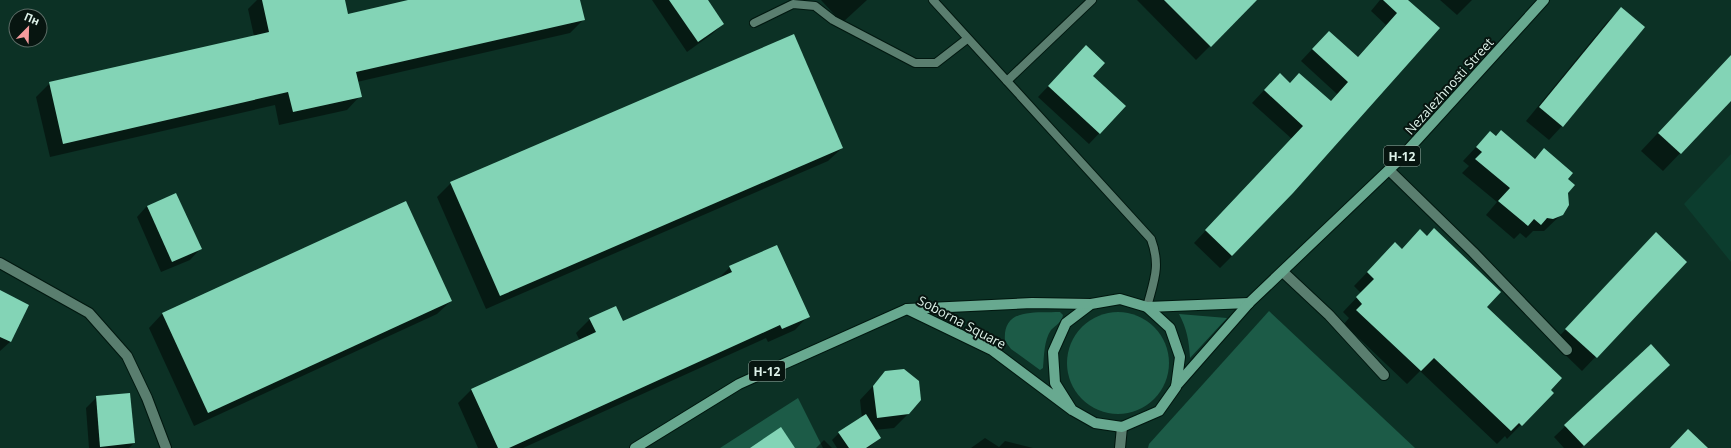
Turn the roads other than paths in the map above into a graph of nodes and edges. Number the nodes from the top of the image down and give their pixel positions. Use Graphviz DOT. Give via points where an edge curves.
graph roads {
  1 [pos="933,0"];
  2 [pos="1092,0"];
  3 [pos="1544,0"];
  4 [pos="754,23"];
  5 [pos="967,39"];
  6 [pos="1007,81"];
  7 [pos="1388,170"];
  8 [pos="0,263"];
  9 [pos="1283,272"];
  10 [pos="1249,303"];
  11 [pos="1091,304"];
  12 [pos="1148,307"];
  13 [pos="907,309"];
  14 [pos="1567,350"];
  15 [pos="1384,375"];
  16 [pos="1176,387"];
  17 [pos="1072,410"];
  18 [pos="1122,427"];
  19 [pos="166,448"];
  20 [pos="635,448"];
  21 [pos="1120,448"];
  1 -- 5 [label="lane"];
  2 -- 6 [label="lane"];
  3 -- 7 [label="main road, Nezalezhnosti Street / Н-12"];
  4 -- 5 [label="lane" via="793,4 815,6 833,20 915,63 936,63"];
  5 -- 6 [label="lane"];
  6 -- 12 [label="lane" via="1151,239 1156,252 1157,267"];
  7 -- 9 [label="main road, Nezalezhnosti Street / Н-12"];
  7 -- 14 [label="street" via="1473,252"];
  8 -- 19 [label="street" via="89,313 127,356 147,398"];
  9 -- 10 [label="main road, Nezalezhnosti Street / Н-12"];
  9 -- 15 [label="street" via="1329,315"];
  10 -- 12 [label="main road, Soborna Square / Н-12"];
  10 -- 16 [label="main road, Soborna Square / Н-12"];
  11 -- 12 [label="main road, Soborna Square / Н-12" via="1120,299"];
  11 -- 13 [label="main road, Soborna Square / Н-12" via="1032,303"];
  11 -- 17 [label="main road, Soborna Square / Н-12" via="1066,323 1053,352 1055,383"];
  12 -- 16 [label="main road, Soborna Square / Н-12" via="1170,328 1180,357"];
  13 -- 17 [label="main road, Soborna Square / Н-12" via="992,350"];
  13 -- 20 [label="main road, Н-12" via="739,384"];
  16 -- 18 [label="main road, Soborna Square / Н-12" via="1159,411"];
  17 -- 18 [label="main road, Soborna Square / Н-12" via="1095,423"];
  18 -- 21 [label="street"];
}
